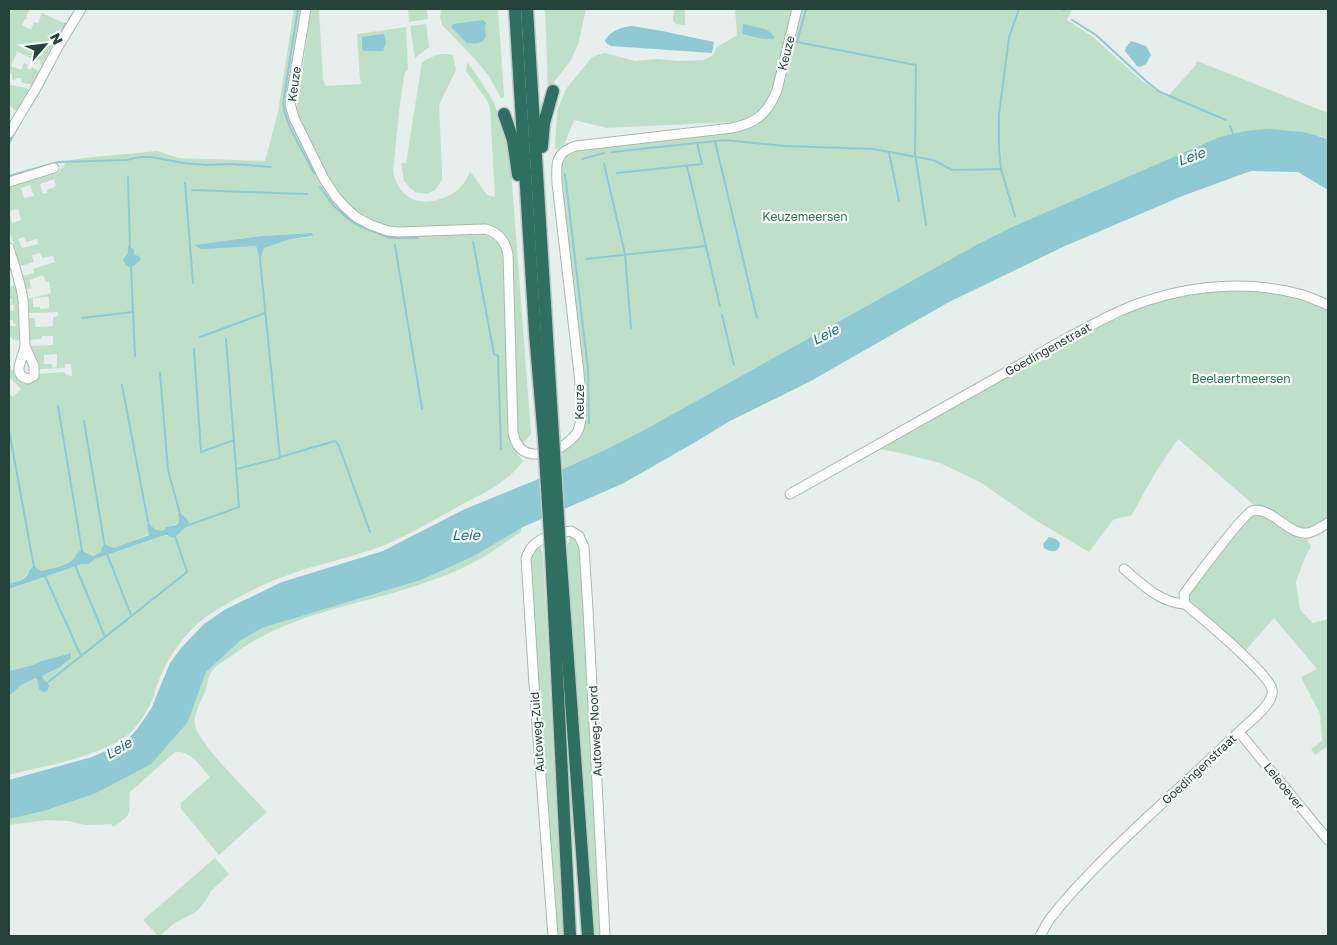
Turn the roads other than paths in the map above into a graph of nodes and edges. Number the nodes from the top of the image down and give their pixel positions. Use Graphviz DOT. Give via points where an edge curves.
graph roads {
  1 [pos="81,9"];
  2 [pos="306,9"];
  3 [pos="515,9"];
  4 [pos="527,9"];
  5 [pos="797,9"];
  6 [pos="553,92"];
  7 [pos="504,114"];
  8 [pos="9,134"];
  9 [pos="54,168"];
  10 [pos="537,171"];
  11 [pos="9,182"];
  12 [pos="9,248"];
  13 [pos="531,264"];
  14 [pos="1328,305"];
  15 [pos="25,346"];
  16 [pos="549,437"];
  17 [pos="790,494"];
  18 [pos="1328,523"];
  19 [pos="547,537"];
  20 [pos="555,551"];
  21 [pos="1124,569"];
  22 [pos="1185,604"];
  23 [pos="1239,732"];
  24 [pos="1328,840"];
  25 [pos="553,936"];
  26 [pos="570,936"];
  27 [pos="588,936"];
  28 [pos="605,936"];
  29 [pos="1040,936"];
  1 -- 8 [label="street"];
  2 -- 5 [label="street, Keuze" via="290,104 324,178 340,202 356,217 388,231 485,229 497,234 506,246 513,432 517,445 525,452 537,455 570,441 580,423 579,373 557,161 576,146 732,128 752,122 767,110 777,90"];
  3 -- 13 [label="highway"];
  4 -- 10 [label="highway"];
  6 -- 10 [label="highway" via="544,123"];
  7 -- 13 [label="highway" via="513,140"];
  9 -- 11 [label="street"];
  10 -- 16 [label="highway"];
  12 -- 15 [label="street" via="22,299"];
  13 -- 16 [label="highway" via="535,334"];
  14 -- 17 [label="street, Goedingenstraat" via="1294,293 1232,286 1180,292 1148,300 1112,314 1067,338"];
  16 -- 20 [label="highway, bridge"];
  18 -- 22 [label="street" via="1304,533 1261,511 1249,512 1184,594"];
  19 -- 25 [label="street, Autoweg-Zuid" via="531,548 526,558"];
  19 -- 28 [label="street, Autoweg-Noord" via="571,531 584,547"];
  20 -- 26 [label="highway"];
  20 -- 27 [label="highway"];
  21 -- 22 [label="street, Goedingenstraat" via="1158,596"];
  22 -- 23 [label="street, Goedingenstraat" via="1216,630 1271,686 1268,702"];
  23 -- 24 [label="street, Leieoever"];
  23 -- 29 [label="street, Goedingenstraat" via="1104,859 1053,914"];
}
